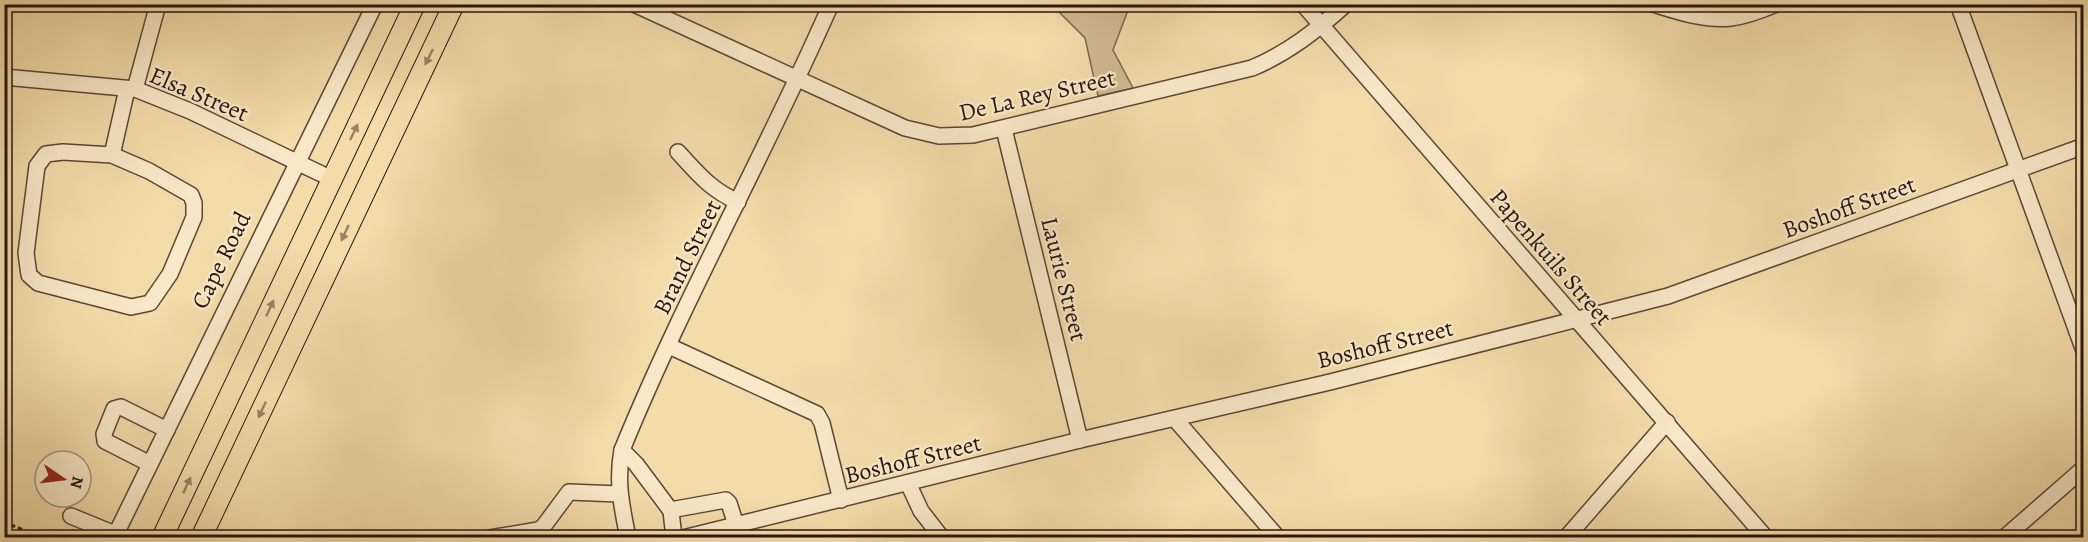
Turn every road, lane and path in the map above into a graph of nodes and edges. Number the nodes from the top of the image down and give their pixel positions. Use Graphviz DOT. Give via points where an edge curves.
graph roads {
  1 [pos="158,4"];
  2 [pos="375,4"];
  3 [pos="416,4"];
  4 [pos="454,4"];
  5 [pos="634,4"];
  6 [pos="831,4"];
  7 [pos="1303,4"];
  8 [pos="1346,4"];
  9 [pos="1653,4"];
  10 [pos="1776,4"];
  11 [pos="1958,4"];
  12 [pos="1322,26"];
  13 [pos="4,77"];
  14 [pos="798,80"];
  15 [pos="131,89"];
  16 [pos="1004,129"];
  17 [pos="2084,146"];
  18 [pos="678,152"];
  19 [pos="112,155"];
  20 [pos="296,164"];
  21 [pos="2017,169"];
  22 [pos="332,179"];
  23 [pos="738,202"];
  24 [pos="1575,319"];
  25 [pos="669,346"];
  26 [pos="2084,351"];
  27 [pos="1175,419"];
  28 [pos="1667,422"];
  29 [pos="167,430"];
  30 [pos="1080,440"];
  31 [pos="622,450"];
  32 [pos="150,464"];
  33 [pos="2084,468"];
  34 [pos="908,483"];
  35 [pos="620,494"];
  36 [pos="842,500"];
  37 [pos="216,507"];
  38 [pos="671,511"];
  39 [pos="71,516"];
  40 [pos="4,522"];
  41 [pos="735,525"];
  42 [pos="115,536"];
  43 [pos="43,537"];
  44 [pos="162,537"];
  45 [pos="201,537"];
  46 [pos="211,537"];
  47 [pos="490,537"];
  48 [pos="628,537"];
  49 [pos="674,537"];
  50 [pos="683,537"];
  51 [pos="942,537"];
  52 [pos="1278,537"];
  53 [pos="1566,537"];
  54 [pos="1766,537"];
  55 [pos="2004,537"];
  1 -- 15 [label="street"];
  2 -- 20 [label="street, Cape Road"];
  22 -- 3 [label="main road, one-way"];
  4 -- 37 [label="main road, one-way"];
  5 -- 14 [label="street, De La Rey Street"];
  6 -- 14 [label="street, Brand Street"];
  7 -- 12 [label="street, Papenkuils Street"];
  8 -- 12 [label="street, De La Rey Street"];
  9 -- 10 [label="street" via="1702,17 1731,18"];
  11 -- 21 [label="street"];
  12 -- 16 [label="street, De La Rey Street" via="1276,58 1252,68"];
  12 -- 24 [label="street, Papenkuils Street"];
  13 -- 15 [label="street, Elsa Street"];
  14 -- 16 [label="street, De La Rey Street" via="921,133 952,136"];
  14 -- 23 [label="street, Brand Street"];
  15 -- 19 [label="street"];
  15 -- 20 [label="street, Elsa Street" via="190,111"];
  16 -- 30 [label="street, Laurie Street"];
  17 -- 21 [label="street, Boshoff Street"];
  18 -- 23 [label="street" via="702,180"];
  19 -- 19 [label="street" via="181,188 194,203 194,218 170,274 154,300 145,306 130,307 38,283 26,266 37,166 42,157 63,152"];
  20 -- 22 [label="street, Elsa Street"];
  20 -- 29 [label="street, Cape Road"];
  21 -- 24 [label="street, Boshoff Street" via="1668,296"];
  21 -- 26 [label="street"];
  44 -- 22 [label="main road, one-way"];
  23 -- 25 [label="street, Brand Street"];
  24 -- 27 [label="street, Boshoff Street"];
  24 -- 28 [label="street, Papenkuils Street"];
  25 -- 31 [label="street, Brand Street"];
  25 -- 36 [label="street" via="817,414"];
  27 -- 30 [label="street, Boshoff Street"];
  27 -- 52 [label="street"];
  28 -- 53 [label="street"];
  28 -- 54 [label="street, Papenkuils Street"];
  29 -- 32 [label="street, Cape Road"];
  29 -- 32 [label="street" via="121,407 114,410 105,441"];
  30 -- 34 [label="street, Boshoff Street"];
  31 -- 35 [label="street, Brand Street"];
  31 -- 38 [label="street"];
  32 -- 42 [label="street, Cape Road"];
  33 -- 55 [label="street"];
  34 -- 36 [label="street, Boshoff Street"];
  34 -- 51 [label="street" via="921,511"];
  35 -- 47 [label="street" via="569,492 538,530"];
  35 -- 48 [label="street, Brand Street"];
  36 -- 41 [label="street, Boshoff Street"];
  37 -- 45 [label="main road"];
  37 -- 46 [label="main road"];
  38 -- 41 [label="street" via="723,500 729,503"];
  38 -- 49 [label="street"];
  39 -- 42 [label="street"];
  40 -- 43 [label="path"];
  41 -- 50 [label="street, Boshoff Street"];
}
